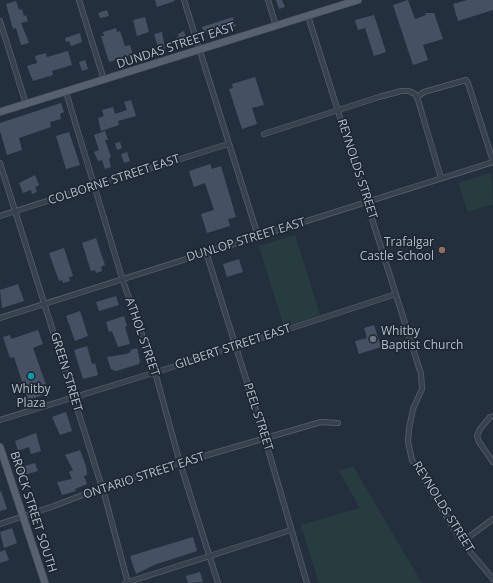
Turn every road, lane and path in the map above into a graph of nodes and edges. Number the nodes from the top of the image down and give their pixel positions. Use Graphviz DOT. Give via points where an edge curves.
graph roads {
  1 [pos="79,0"];
  2 [pos="184,0"];
  3 [pos="268,0"];
  4 [pos="358,0"];
  5 [pos="308,16"];
  6 [pos="0,21"];
  7 [pos="276,26"];
  8 [pos="199,50"];
  9 [pos="104,80"];
  10 [pos="66,92"];
  11 [pos="417,97"];
  12 [pos="26,104"];
  13 [pos="338,110"];
  14 [pos="0,112"];
  15 [pos="264,134"];
  16 [pos="228,144"];
  17 [pos="493,162"];
  18 [pos="0,163"];
  19 [pos="442,178"];
  20 [pos="96,186"];
  21 [pos="368,202"];
  22 [pos="15,212"];
  23 [pos="0,216"];
  24 [pos="258,236"];
  25 [pos="206,252"];
  26 [pos="122,278"];
  27 [pos="396,294"];
  28 [pos="44,303"];
  29 [pos="0,318"];
  30 [pos="235,346"];
  31 [pos="155,372"];
  32 [pos="73,396"];
  33 [pos="493,416"];
  34 [pos="0,420"];
  35 [pos="338,423"];
  36 [pos="265,438"];
  37 [pos="0,447"];
  38 [pos="493,462"];
  39 [pos="180,463"];
  40 [pos="101,488"];
  41 [pos="24,516"];
  42 [pos="493,519"];
  43 [pos="0,524"];
  44 [pos="291,530"];
  45 [pos="462,542"];
  46 [pos="210,556"];
  47 [pos="493,579"];
  48 [pos="45,583"];
  49 [pos="127,583"];
  50 [pos="218,583"];
  51 [pos="308,583"];
  1 -- 9 [label="street"];
  2 -- 8 [label="street"];
  3 -- 7 [label="street"];
  4 -- 5 [label="main road, DUNDAS STREET EAST"];
  5 -- 7 [label="main road, DUNDAS STREET EAST"];
  5 -- 13 [label="street, REYNOLDS STREET"];
  6 -- 12 [label="street"];
  7 -- 8 [label="main road, DUNDAS STREET EAST"];
  8 -- 9 [label="main road, DUNDAS STREET EAST"];
  8 -- 16 [label="street"];
  9 -- 10 [label="main road, DUNDAS STREET EAST"];
  10 -- 12 [label="main road, DUNDAS STREET EAST"];
  10 -- 20 [label="street, ATHOL STREET"];
  11 -- 13 [label="street" via="409,91 401,91"];
  11 -- 17 [label="street" via="424,92 466,80"];
  11 -- 19 [label="street"];
  12 -- 14 [label="main road, DUNDAS STREET EAST"];
  13 -- 15 [label="street"];
  13 -- 21 [label="street, REYNOLDS STREET"];
  16 -- 20 [label="street, COLBORNE STREET EAST"];
  16 -- 24 [label="street"];
  17 -- 19 [label="street, DUNLOP STREET EAST"];
  18 -- 22 [label="street, GREEN STREET"];
  19 -- 21 [label="street, DUNLOP STREET EAST"];
  20 -- 22 [label="street, COLBORNE STREET EAST"];
  20 -- 26 [label="street, ATHOL STREET"];
  21 -- 24 [label="street, DUNLOP STREET EAST"];
  21 -- 27 [label="street, REYNOLDS STREET"];
  22 -- 23 [label="street, COLBORNE STREET EAST"];
  22 -- 28 [label="street, GREEN STREET"];
  24 -- 25 [label="street, DUNLOP STREET EAST"];
  25 -- 26 [label="street, DUNLOP STREET EAST"];
  25 -- 30 [label="street, PEEL STREET"];
  26 -- 28 [label="street, DUNLOP STREET EAST"];
  26 -- 31 [label="street, ATHOL STREET"];
  27 -- 30 [label="street, GILBERT STREET EAST"];
  27 -- 45 [label="street, REYNOLDS STREET" via="422,374 422,389 413,409 409,429 408,442 412,460"];
  28 -- 29 [label="street, DUNLOP STREET EAST"];
  28 -- 32 [label="street, GREEN STREET"];
  30 -- 31 [label="street, GILBERT STREET EAST"];
  30 -- 36 [label="street, PEEL STREET"];
  31 -- 32 [label="street, GILBERT STREET EAST"];
  31 -- 39 [label="street, ATHOL STREET"];
  32 -- 34 [label="street, GILBERT STREET EAST"];
  32 -- 40 [label="street, GREEN STREET"];
  33 -- 38 [label="street" via="480,429 477,436"];
  35 -- 36 [label="street, ONTARIO STREET EAST" via="321,422"];
  36 -- 39 [label="street, ONTARIO STREET EAST"];
  36 -- 44 [label="street, PEEL STREET"];
  37 -- 41 [label="main road, BROCK STREET SOUTH"];
  39 -- 40 [label="street, ONTARIO STREET EAST"];
  39 -- 46 [label="street, ATHOL STREET"];
  40 -- 41 [label="street, ONTARIO STREET EAST"];
  40 -- 49 [label="street, GREEN STREET"];
  41 -- 43 [label="street, ONTARIO STREET EAST"];
  41 -- 48 [label="main road, BROCK STREET SOUTH"];
  42 -- 45 [label="street"];
  44 -- 46 [label="street"];
  44 -- 51 [label="street, PEEL STREET"];
  45 -- 47 [label="street, REYNOLDS STREET"];
  46 -- 49 [label="street"];
  46 -- 50 [label="street, ATHOL STREET"];
}
